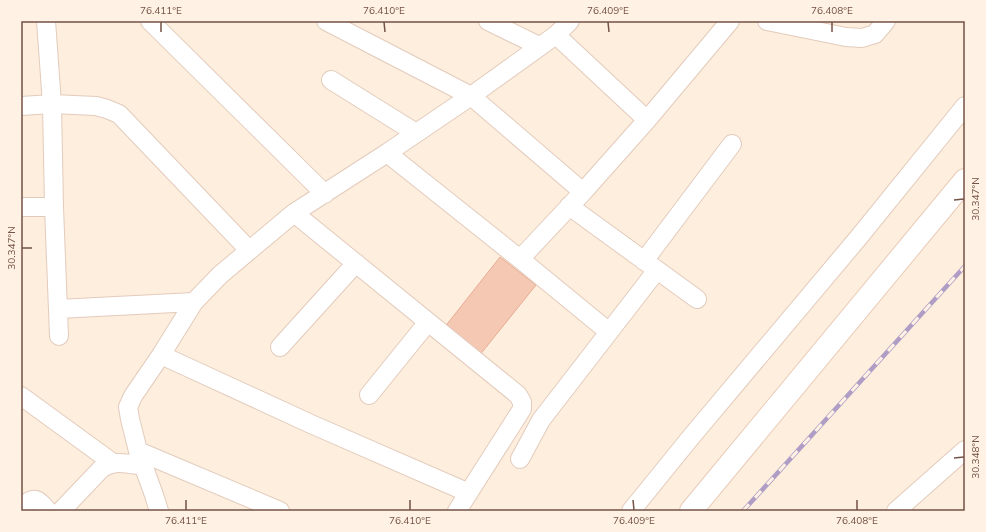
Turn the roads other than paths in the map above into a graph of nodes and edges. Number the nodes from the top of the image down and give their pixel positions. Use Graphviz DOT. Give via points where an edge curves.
graph roads {
  1 [pos="46,21"];
  2 [pos="326,21"];
  3 [pos="488,21"];
  4 [pos="570,21"];
  5 [pos="730,21"];
  6 [pos="767,21"];
  7 [pos="886,21"];
  8 [pos="153,22"];
  9 [pos="556,35"];
  10 [pos="539,46"];
  11 [pos="331,80"];
  12 [pos="471,96"];
  13 [pos="52,104"];
  14 [pos="21,106"];
  15 [pos="965,106"];
  16 [pos="647,120"];
  17 [pos="416,133"];
  18 [pos="732,144"];
  19 [pos="387,153"];
  20 [pos="965,180"];
  21 [pos="583,192"];
  22 [pos="325,194"];
  23 [pos="54,206"];
  24 [pos="569,206"];
  25 [pos="21,207"];
  26 [pos="294,213"];
  27 [pos="249,250"];
  28 [pos="520,259"];
  29 [pos="356,263"];
  30 [pos="650,265"];
  31 [pos="697,299"];
  32 [pos="194,302"];
  33 [pos="58,309"];
  34 [pos="428,322"];
  35 [pos="609,332"];
  36 [pos="59,336"];
  37 [pos="280,347"];
  38 [pos="161,355"];
  39 [pos="369,395"];
  40 [pos="21,396"];
  41 [pos="965,450"];
  42 [pos="141,458"];
  43 [pos="520,459"];
  44 [pos="113,463"];
  45 [pos="469,492"];
  46 [pos="21,509"];
  47 [pos="48,511"];
  48 [pos="61,511"];
  49 [pos="159,511"];
  50 [pos="280,511"];
  51 [pos="457,511"];
  52 [pos="631,511"];
  53 [pos="691,511"];
  54 [pos="896,511"];
  1 -- 13 [label="street"];
  2 -- 12 [label="street"];
  3 -- 10 [label="street"];
  4 -- 9 [label="street"];
  5 -- 16 [label="street"];
  6 -- 7 [label="street" via="862,38 876,34"];
  8 -- 22 [label="street"];
  9 -- 10 [label="street"];
  9 -- 16 [label="street"];
  10 -- 12 [label="street"];
  11 -- 17 [label="street"];
  12 -- 17 [label="street"];
  12 -- 21 [label="street"];
  13 -- 14 [label="street"];
  13 -- 23 [label="street"];
  13 -- 27 [label="street" via="96,106 119,114"];
  15 -- 52 [label="street"];
  16 -- 21 [label="street"];
  17 -- 19 [label="street"];
  18 -- 30 [label="street"];
  19 -- 22 [label="street"];
  19 -- 28 [label="street"];
  20 -- 53 [label="street"];
  21 -- 24 [label="street"];
  22 -- 26 [label="street"];
  23 -- 25 [label="street"];
  23 -- 33 [label="street"];
  24 -- 28 [label="street"];
  24 -- 30 [label="street"];
  26 -- 27 [label="street"];
  26 -- 29 [label="street"];
  27 -- 32 [label="street"];
  28 -- 35 [label="street"];
  29 -- 34 [label="street"];
  29 -- 37 [label="street"];
  30 -- 31 [label="street"];
  30 -- 35 [label="street"];
  32 -- 33 [label="street"];
  32 -- 38 [label="street"];
  33 -- 36 [label="street"];
  34 -- 39 [label="street"];
  34 -- 45 [label="street" via="518,395 522,402 522,409"];
  35 -- 43 [label="street" via="541,420"];
  38 -- 42 [label="street" via="128,407"];
  38 -- 45 [label="street" via="311,424"];
  40 -- 44 [label="street"];
  41 -- 54 [label="street"];
  42 -- 44 [label="street"];
  42 -- 49 [label="street"];
  42 -- 50 [label="street"];
  44 -- 48 [label="street" via="101,469"];
  45 -- 51 [label="street"];
  46 -- 47 [label="street" via="33,500 39,501"];
}
